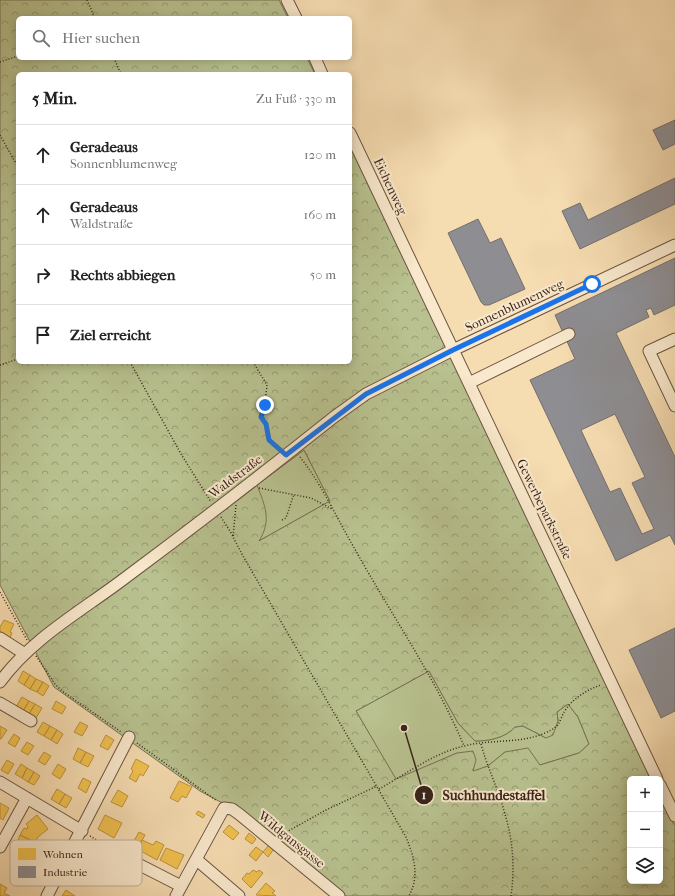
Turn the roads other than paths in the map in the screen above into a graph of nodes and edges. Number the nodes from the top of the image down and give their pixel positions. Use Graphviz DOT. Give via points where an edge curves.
graph roads {
  1 [pos="287,0"];
  2 [pos="295,16"];
  3 [pos="316,60"];
  4 [pos="321,72"];
  5 [pos="352,137"];
  6 [pos="675,245"];
  7 [pos="407,252"];
  8 [pos="569,334"];
  9 [pos="675,339"];
  10 [pos="453,350"];
  11 [pos="469,383"];
  12 [pos="675,406"];
  13 [pos="0,638"];
  14 [pos="28,651"];
  15 [pos="0,682"];
  16 [pos="0,703"];
  17 [pos="31,721"];
  18 [pos="129,738"];
  19 [pos="656,776"];
  20 [pos="0,782"];
  21 [pos="663,791"];
  22 [pos="27,798"];
  23 [pos="674,813"];
  24 [pos="82,831"];
  25 [pos="77,840"];
  26 [pos="0,847"];
  27 [pos="197,860"];
  28 [pos="142,866"];
  29 [pos="52,886"];
  30 [pos="182,886"];
  31 [pos="47,896"];
  32 [pos="176,896"];
  33 [pos="239,896"];
  34 [pos="339,896"];
  1 -- 2 [label="street"];
  3 -- 4 [label="street"];
  5 -- 7 [label="street, Eichenweg"];
  6 -- 10 [label="street, Sonnenblumenweg"];
  7 -- 10 [label="street, Gewerbeparkstraße"];
  8 -- 11 [label="street"];
  9 -- 12 [label="street" via="649,351"];
  10 -- 11 [label="street, Gewerbeparkstraße"];
  10 -- 14 [label="street, Waldstraße" via="366,394"];
  11 -- 19 [label="street, Gewerbeparkstraße"];
  13 -- 14 [label="street"];
  14 -- 15 [label="street, Waldstraße"];
  16 -- 17 [label="street"];
  18 -- 24 [label="street"];
  20 -- 22 [label="street"];
  21 -- 23 [label="street"];
  22 -- 24 [label="street"];
  22 -- 26 [label="street"];
  24 -- 25 [label="street"];
  27 -- 30 [label="street"];
  27 -- 33 [label="street"];
  27 -- 34 [label="street, Wildgansgasse" via="224,808 232,809"];
  28 -- 30 [label="street"];
  29 -- 31 [label="street"];
  30 -- 32 [label="street"];
}
